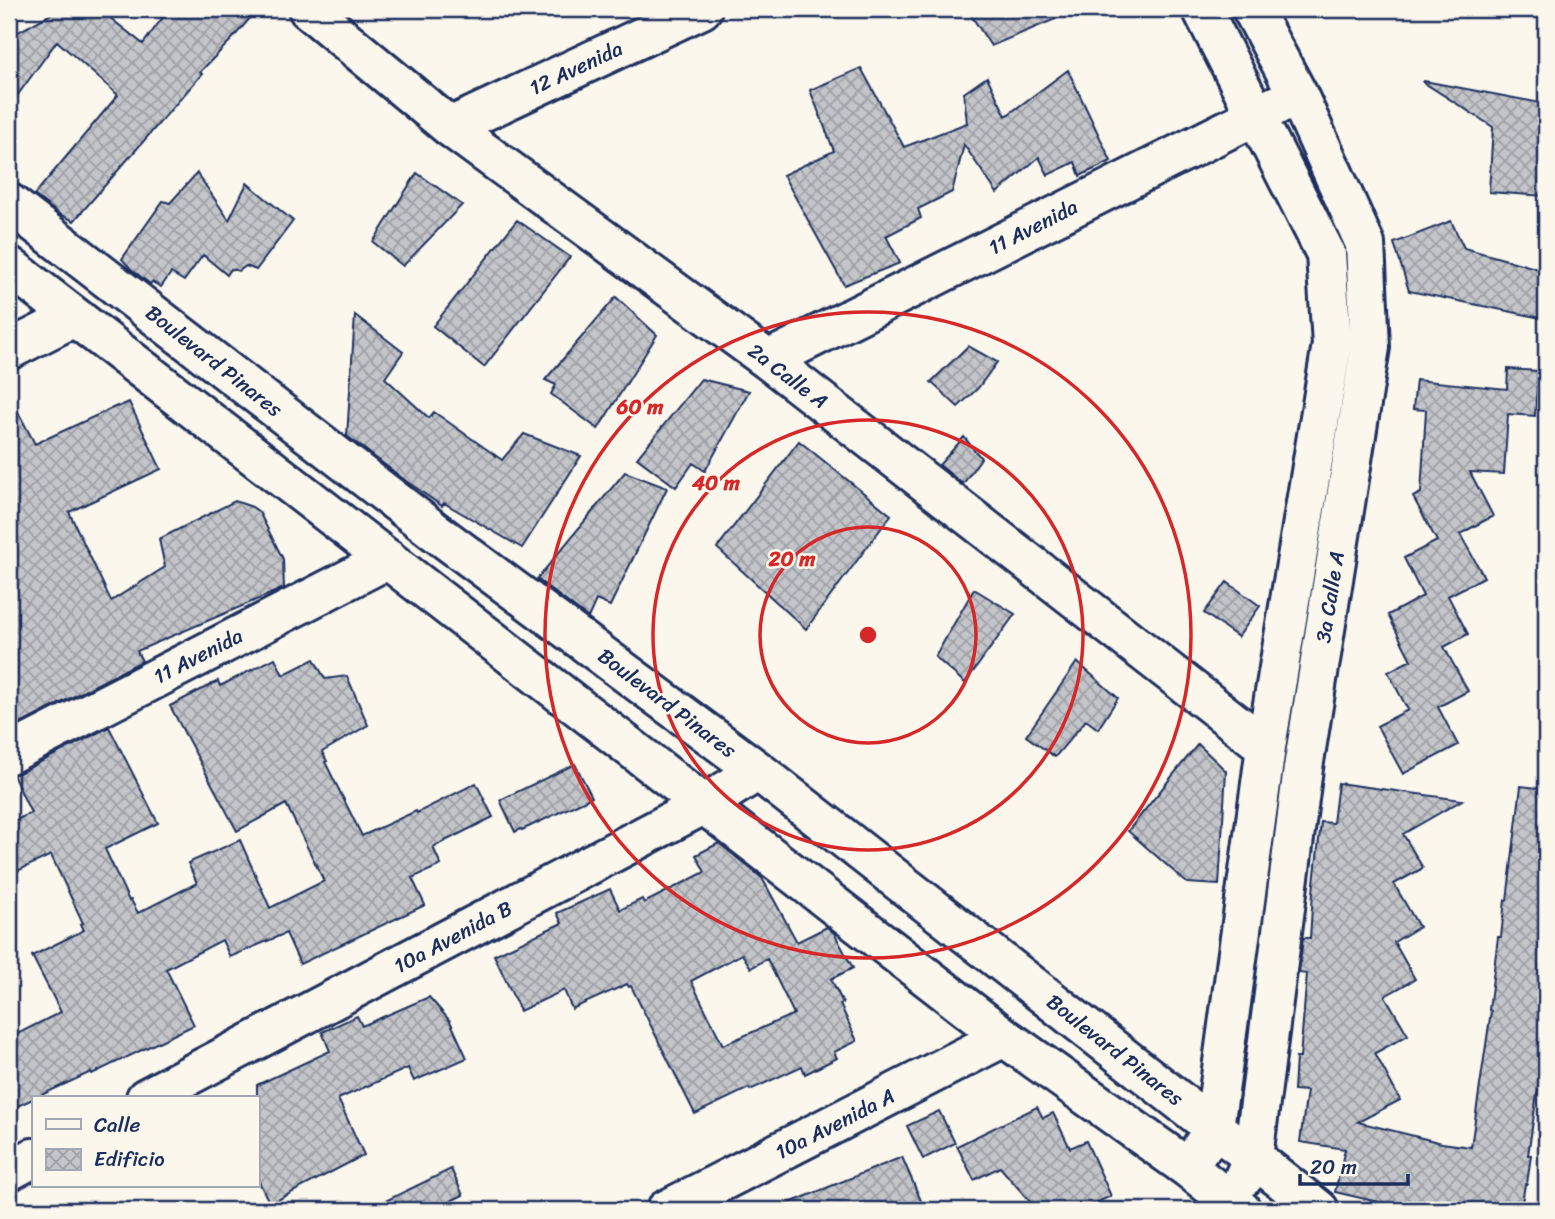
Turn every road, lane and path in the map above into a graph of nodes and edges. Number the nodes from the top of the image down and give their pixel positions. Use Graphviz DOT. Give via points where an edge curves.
graph roads {
  1 [pos="308,9"];
  2 [pos="702,9"];
  3 [pos="1202,9"];
  4 [pos="1252,9"];
  5 [pos="1298,95"];
  6 [pos="1256,116"];
  7 [pos="450,127"];
  8 [pos="9,202"];
  9 [pos="9,266"];
  10 [pos="74,317"];
  11 [pos="9,349"];
  12 [pos="768,360"];
  13 [pos="388,559"];
  14 [pos="1266,747"];
  15 [pos="9,754"];
  16 [pos="758,771"];
  17 [pos="705,804"];
  18 [pos="1004,1037"];
  19 [pos="150,1096"];
  20 [pos="1214,1128"];
  21 [pos="1253,1157"];
  22 [pos="32,1159"];
  23 [pos="1188,1168"];
  24 [pos="9,1171"];
  25 [pos="1231,1208"];
  26 [pos="666,1210"];
  27 [pos="1190,1210"];
  28 [pos="1319,1210"];
  1 -- 7 [label="street, 2a Calle A"];
  2 -- 7 [label="street, 12 Avenida"];
  3 -- 6 [label="street, 3a Calle A"];
  4 -- 5 [label="street, 3a Calle A"];
  5 -- 6 [label="street, 11 Avenida"];
  5 -- 21 [label="street, 3a Calle A" via="1365,244 1370,347 1303,768"];
  6 -- 12 [label="street, 11 Avenida"];
  6 -- 14 [label="street, 3a Calle A" via="1326,254 1332,344"];
  7 -- 12 [label="street, 2a Calle A"];
  8 -- 16 [label="street, Boulevard Pinares" via="422,521"];
  9 -- 10 [label="street"];
  10 -- 11 [label="street"];
  10 -- 13 [label="street"];
  12 -- 14 [label="street, 2a Calle A"];
  13 -- 15 [label="street, 11 Avenida"];
  13 -- 17 [label="street"];
  14 -- 20 [label="street, 3a Calle A"];
  16 -- 17 [label="street, 10a Avenida B"];
  16 -- 20 [label="street, Boulevard Pinares"];
  17 -- 18 [label="street"];
  17 -- 19 [label="street, 10a Avenida B"];
  18 -- 23 [label="street"];
  18 -- 26 [label="street, 10a Avenida A"];
  20 -- 21 [label="street, Boulevard Pinares"];
  20 -- 23 [label="street, 3a Calle A"];
  21 -- 25 [label="street, 3a Calle A"];
  21 -- 28 [label="street, Boulevard Pinares"];
  22 -- 24 [label="street"];
  23 -- 25 [label="street"];
  23 -- 27 [label="street"];
}
